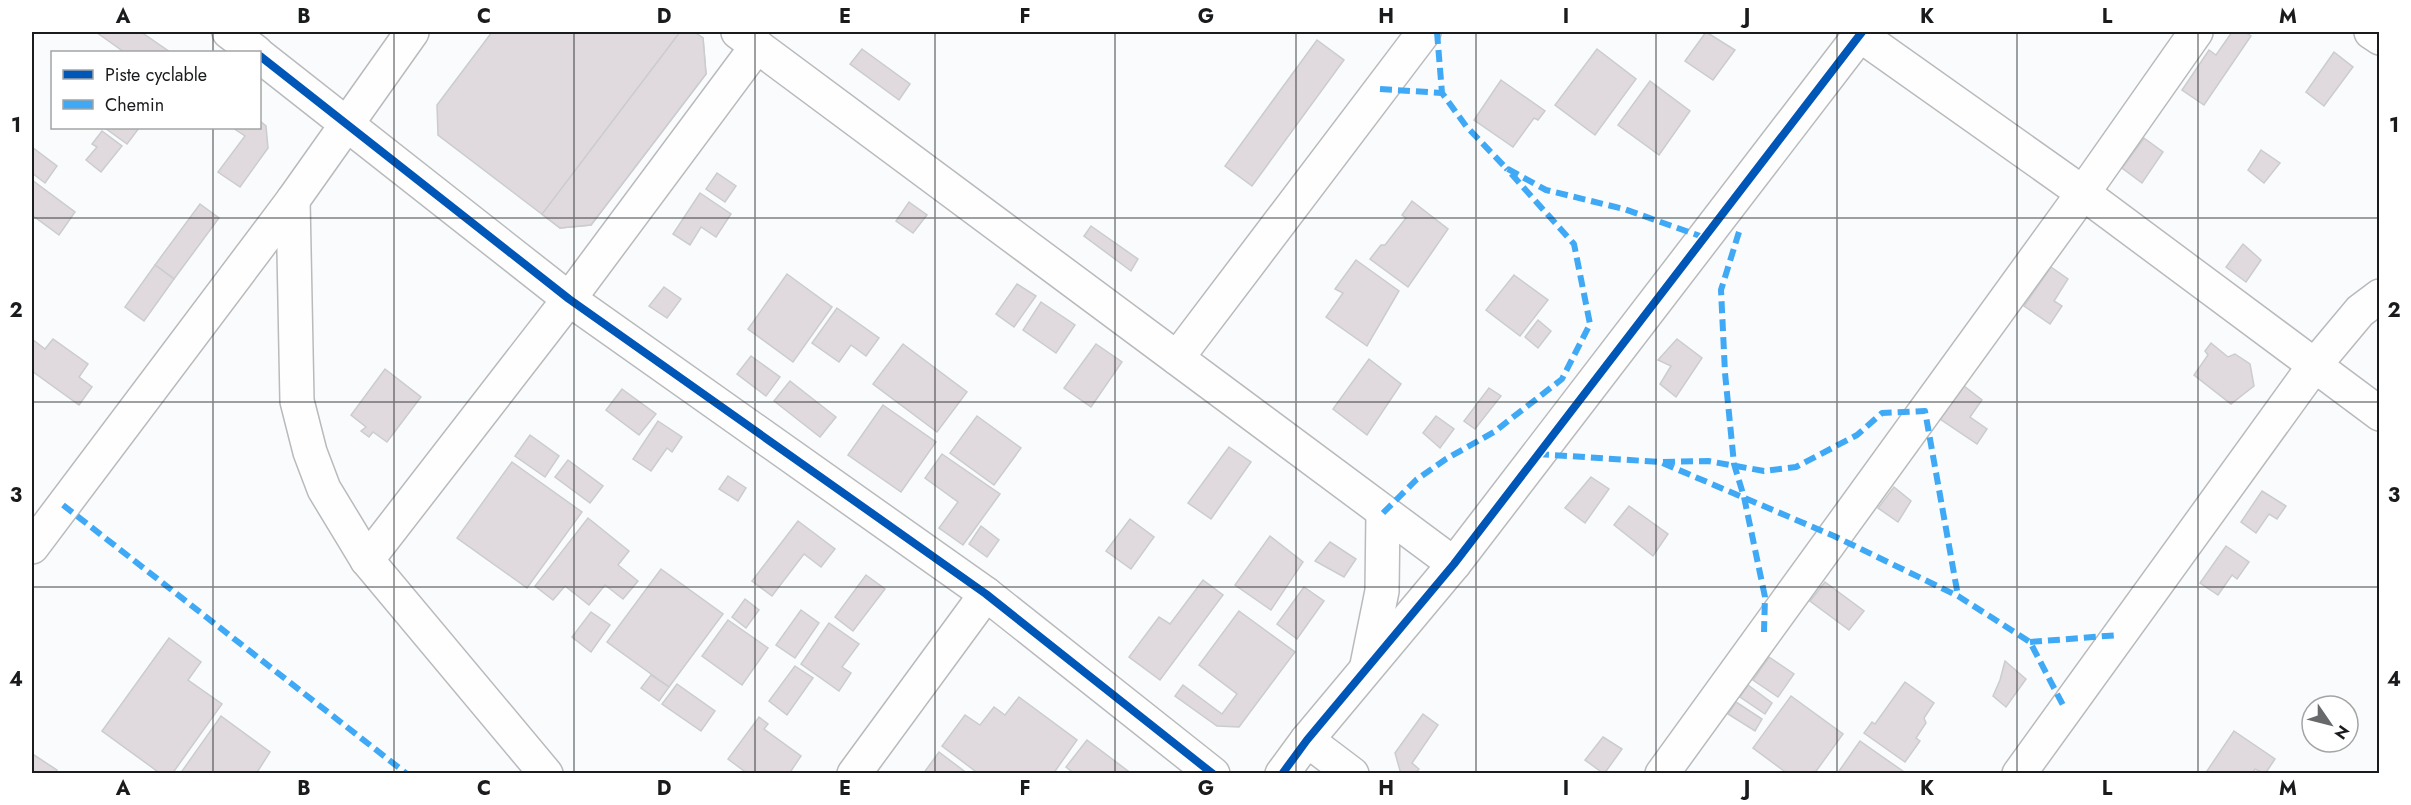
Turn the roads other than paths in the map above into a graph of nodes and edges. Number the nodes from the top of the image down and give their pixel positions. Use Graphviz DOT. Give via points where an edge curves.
graph roads {
  1 [pos="229,32"];
  2 [pos="412,32"];
  3 [pos="1424,32"];
  4 [pos="2196,32"];
  5 [pos="2372,32"];
  6 [pos="1861,33"];
  7 [pos="2379,38"];
  8 [pos="747,39"];
  9 [pos="255,51"];
  10 [pos="261,57"];
  11 [pos="346,123"];
  12 [pos="2083,193"];
  13 [pos="293,200"];
  14 [pos="2379,296"];
  15 [pos="570,299"];
  16 [pos="1177,358"];
  17 [pos="2314,366"];
  18 [pos="2379,414"];
  19 [pos="1383,513"];
  20 [pos="32,547"];
  21 [pos="367,560"];
  22 [pos="1454,564"];
  23 [pos="986,594"];
  24 [pos="1367,668"];
  25 [pos="1307,740"];
  26 [pos="546,774"];
  27 [pos="855,774"];
  28 [pos="1213,774"];
  29 [pos="1282,774"];
  30 [pos="1352,774"];
  31 [pos="1662,774"];
  32 [pos="2019,774"];
  1 -- 9 [label="street"];
  2 -- 11 [label="street"];
  3 -- 16 [label="street"];
  4 -- 12 [label="street"];
  5 -- 7 [label="street"];
  6 -- 12 [label="street"];
  6 -- 22 [label="street"];
  8 -- 15 [label="street"];
  8 -- 16 [label="street"];
  10 -- 11 [label="street"];
  11 -- 13 [label="street"];
  11 -- 15 [label="street"];
  12 -- 17 [label="street"];
  12 -- 31 [label="street"];
  13 -- 20 [label="street"];
  13 -- 21 [label="street" via="297,401 324,489"];
  14 -- 17 [label="street" via="2360,311"];
  15 -- 21 [label="street"];
  15 -- 23 [label="street"];
  16 -- 19 [label="street"];
  17 -- 18 [label="street"];
  17 -- 32 [label="street"];
  19 -- 22 [label="street"];
  19 -- 24 [label="street" via="1382,591"];
  21 -- 26 [label="street"];
  22 -- 24 [label="street"];
  23 -- 27 [label="street"];
  23 -- 28 [label="street"];
  24 -- 25 [label="street"];
  25 -- 29 [label="street"];
  25 -- 30 [label="street"];
}
